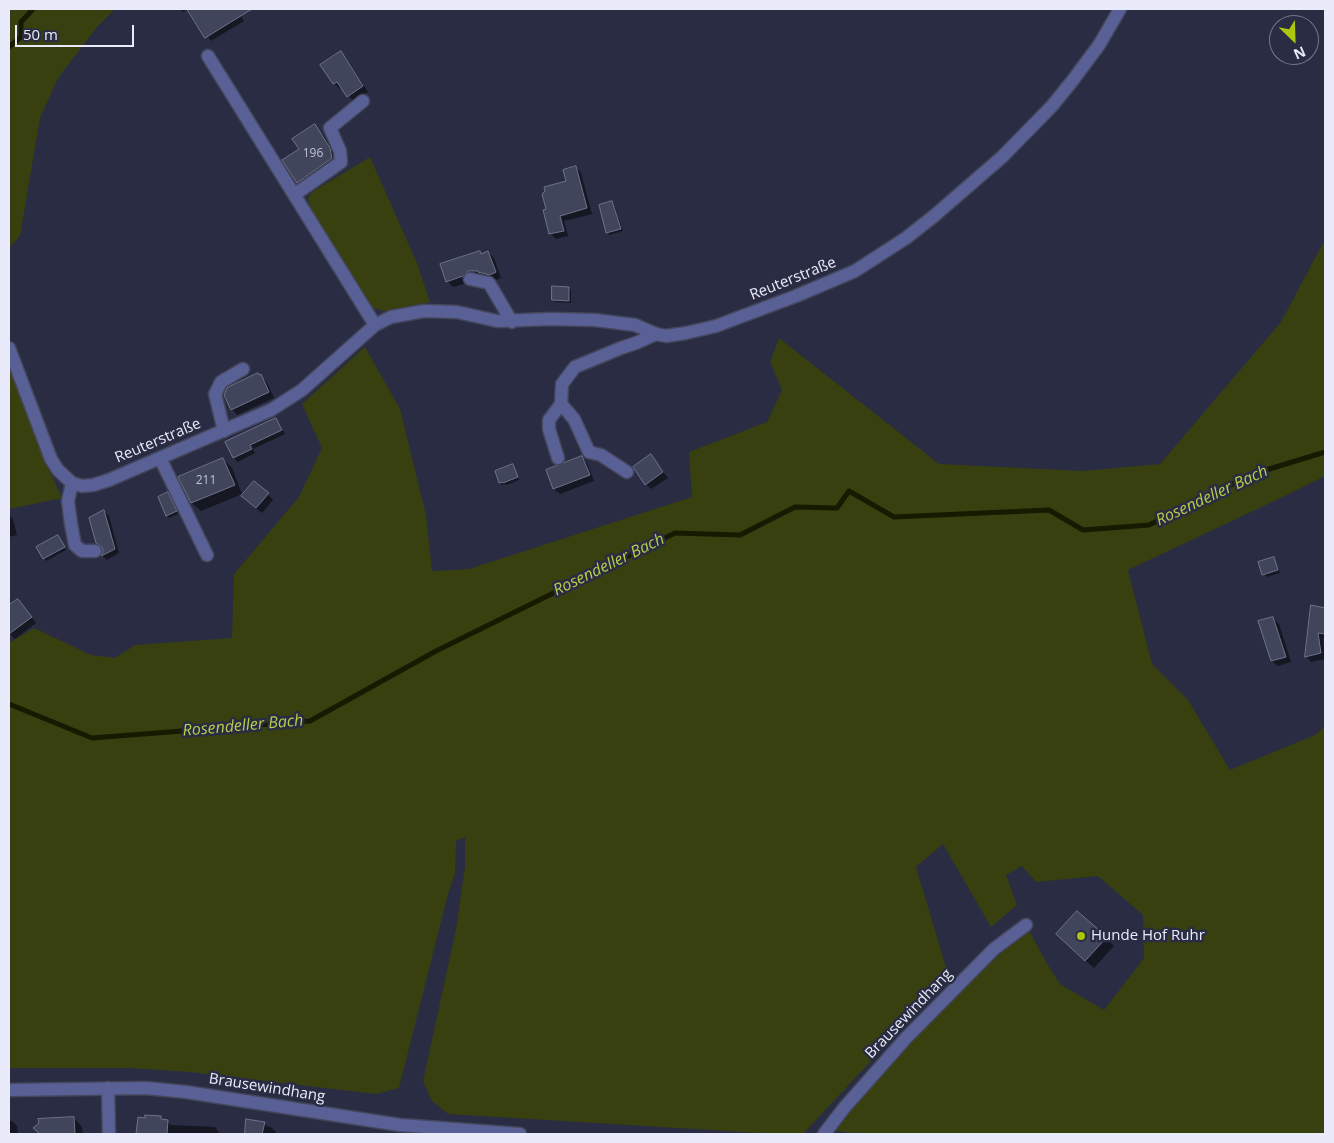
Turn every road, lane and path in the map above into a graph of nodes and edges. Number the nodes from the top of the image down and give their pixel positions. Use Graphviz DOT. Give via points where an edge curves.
graph roads {
  1 [pos="1120,9"];
  2 [pos="208,56"];
  3 [pos="363,101"];
  4 [pos="294,195"];
  5 [pos="470,279"];
  6 [pos="512,322"];
  7 [pos="375,325"];
  8 [pos="656,334"];
  9 [pos="9,348"];
  10 [pos="243,368"];
  11 [pos="561,404"];
  12 [pos="224,431"];
  13 [pos="160,458"];
  14 [pos="558,458"];
  15 [pos="627,472"];
  16 [pos="72,483"];
  17 [pos="94,551"];
  18 [pos="207,556"];
  19 [pos="1026,925"];
  20 [pos="108,1088"];
  21 [pos="9,1090"];
  22 [pos="110,1134"];
  23 [pos="520,1134"];
  24 [pos="824,1134"];
  1 -- 8 [label="street, Reuterstraße" via="1099,46 1052,106 988,169 898,243 855,271 778,303 716,326 666,336"];
  2 -- 4 [label="street"];
  3 -- 4 [label="street" via="330,128 341,162"];
  4 -- 7 [label="street"];
  5 -- 6 [label="street" via="489,283"];
  6 -- 7 [label="street, Reuterstraße" via="457,312 424,311"];
  6 -- 8 [label="street, Reuterstraße" via="595,320 635,325"];
  7 -- 12 [label="street, Reuterstraße" via="302,390 270,410"];
  8 -- 11 [label="street" via="575,367 562,384"];
  9 -- 16 [label="street" via="51,459"];
  10 -- 12 [label="street" via="221,382 215,394"];
  11 -- 14 [label="street" via="548,420"];
  11 -- 15 [label="street" via="574,419 589,452 601,455"];
  12 -- 13 [label="street, Reuterstraße"];
  13 -- 16 [label="street, Reuterstraße" via="93,485"];
  13 -- 18 [label="street"];
  16 -- 17 [label="street" via="68,501 75,545 82,551"];
  19 -- 24 [label="street, Brausewindhang" via="994,949 906,1038"];
  20 -- 21 [label="street, Brausewindhang"];
  20 -- 22 [label="street"];
  20 -- 23 [label="street, Brausewindhang" via="166,1090 400,1125"];
}
